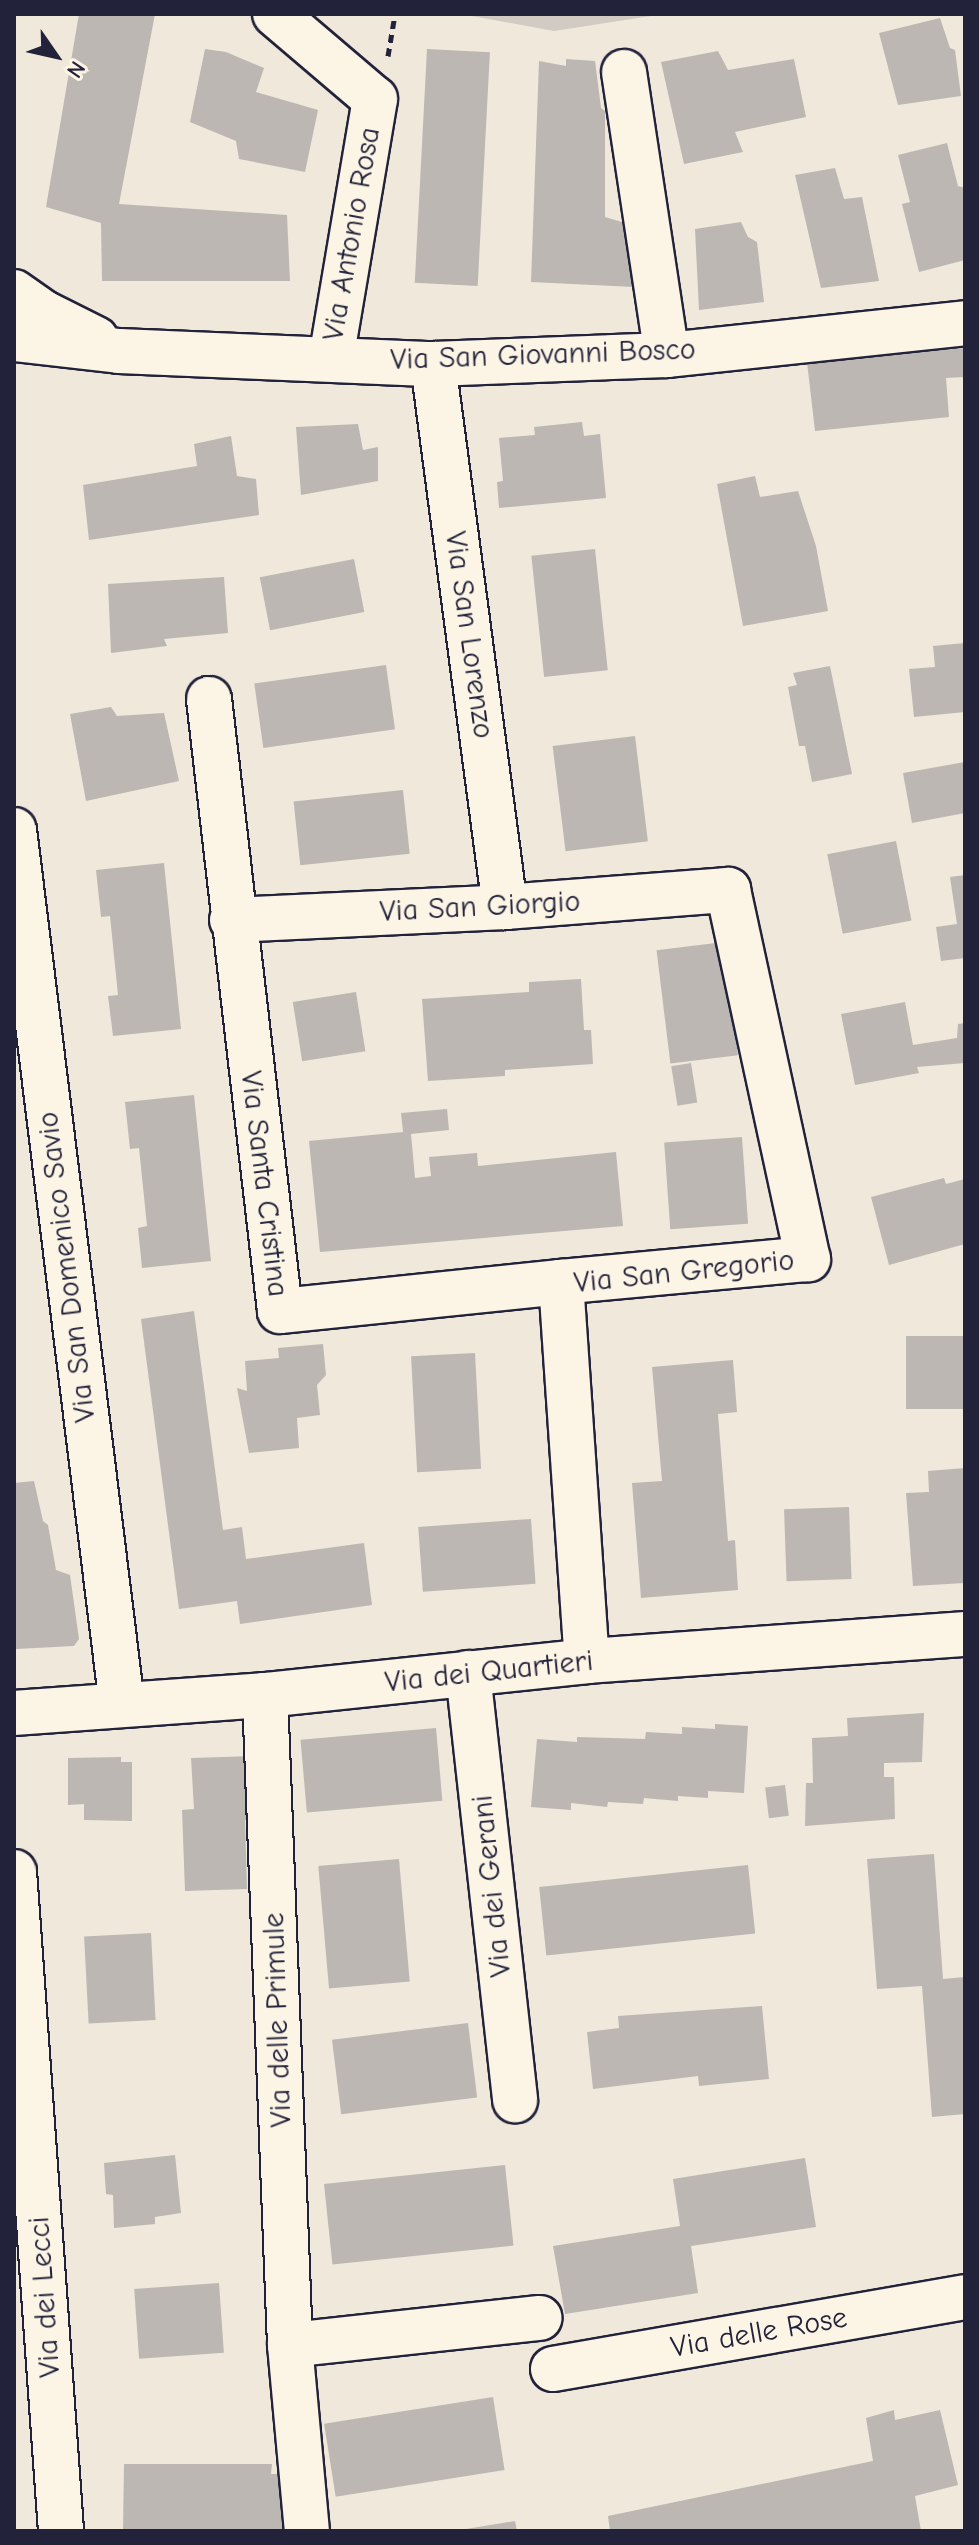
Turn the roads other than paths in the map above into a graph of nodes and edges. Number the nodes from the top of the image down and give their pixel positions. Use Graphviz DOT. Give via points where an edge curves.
graph roads {
  1 [pos="275,14"];
  2 [pos="624,72"];
  3 [pos="14,292"];
  4 [pos="965,323"];
  5 [pos="14,339"];
  6 [pos="119,351"];
  7 [pos="667,355"];
  8 [pos="331,358"];
  9 [pos="433,364"];
  10 [pos="209,699"];
  11 [pos="15,842"];
  12 [pos="728,890"];
  13 [pos="505,907"];
  14 [pos="232,920"];
  15 [pos="561,1282"];
  16 [pos="965,1634"];
  17 [pos="587,1661"];
  18 [pos="468,1673"];
  19 [pos="265,1695"];
  20 [pos="122,1704"];
  21 [pos="14,1713"];
  22 [pos="14,1872"];
  23 [pos="515,2100"];
  24 [pos="23,2102"];
  25 [pos="965,2297"];
  26 [pos="540,2318"];
  27 [pos="290,2345"];
  28 [pos="553,2369"];
  29 [pos="61,2531"];
  30 [pos="307,2531"];
  1 -- 8 [label="street, Via Antonio Rosa" via="375,99"];
  2 -- 7 [label="street"];
  3 -- 6 [label="street, Via San Giovanni Bosco"];
  4 -- 7 [label="street, Via San Giovanni Bosco"];
  5 -- 6 [label="street, Via San Giovanni Bosco"];
  6 -- 8 [label="street, Via San Giovanni Bosco"];
  7 -- 9 [label="street, Via San Giovanni Bosco"];
  8 -- 9 [label="street, Via San Giovanni Bosco"];
  9 -- 13 [label="street, Via San Lorenzo"];
  10 -- 14 [label="street"];
  11 -- 20 [label="street, Via San Domenico Savio"];
  12 -- 13 [label="street, Via San Giorgio"];
  12 -- 15 [label="street, Via San Gregorio" via="808,1259"];
  13 -- 14 [label="street, Via San Giorgio"];
  14 -- 15 [label="street, Via Santa Cristina" via="280,1311"];
  15 -- 17 [label="street, Via San Gregorio"];
  16 -- 17 [label="street, Via dei Quartieri"];
  17 -- 18 [label="street, Via dei Quartieri"];
  18 -- 19 [label="street, Via dei Quartieri"];
  18 -- 23 [label="street, Via dei Gerani"];
  19 -- 20 [label="street, Via dei Quartieri"];
  19 -- 27 [label="street, Via delle Primule"];
  20 -- 21 [label="street, Via dei Quartieri"];
  22 -- 24 [label="street, Via dei Lecci"];
  24 -- 29 [label="street, Via dei Lecci"];
  25 -- 28 [label="street, Via delle Rose"];
  26 -- 27 [label="street"];
  27 -- 30 [label="street, Via delle Primule"];
}
